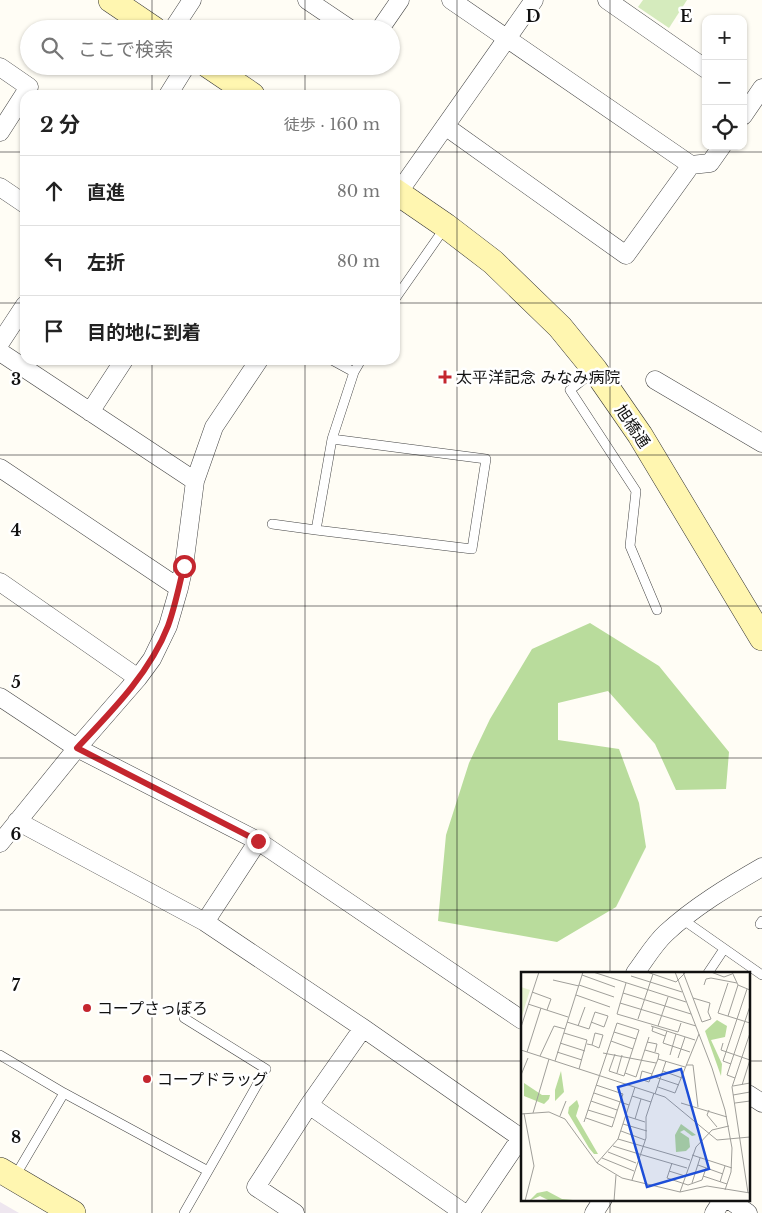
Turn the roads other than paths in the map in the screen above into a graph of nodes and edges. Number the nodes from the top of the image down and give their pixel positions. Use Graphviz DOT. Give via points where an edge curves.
graph roads {
  1 [pos="111,0"];
  2 [pos="192,0"];
  3 [pos="307,0"];
  4 [pos="400,0"];
  5 [pos="451,0"];
  6 [pos="534,0"];
  7 [pos="607,0"];
  8 [pos="141,20"];
  9 [pos="179,20"];
  10 [pos="337,20"];
  11 [pos="386,20"];
  12 [pos="507,37"];
  13 [pos="702,65"];
  14 [pos="0,67"];
  15 [pos="180,75"];
  16 [pos="222,75"];
  17 [pos="28,90"];
  18 [pos="171,90"];
  19 [pos="245,90"];
  20 [pos="20,102"];
  21 [pos="446,126"];
  22 [pos="0,132"];
  23 [pos="719,150"];
  24 [pos="691,165"];
  25 [pos="0,187"];
  26 [pos="400,187"];
  27 [pos="400,195"];
  28 [pos="20,201"];
  29 [pos="446,226"];
  30 [pos="400,292"];
  31 [pos="20,313"];
  32 [pos="0,343"];
  33 [pos="0,352"];
  34 [pos="121,365"];
  35 [pos="256,365"];
  36 [pos="341,365"];
  37 [pos="358,365"];
  38 [pos="595,370"];
  39 [pos="354,372"];
  40 [pos="655,380"];
  41 [pos="90,412"];
  42 [pos="332,439"];
  43 [pos="762,443"];
  44 [pos="0,468"];
  45 [pos="195,481"];
  46 [pos="272,524"];
  47 [pos="316,530"];
  48 [pos="0,582"];
  49 [pos="179,588"];
  50 [pos="657,610"];
  51 [pos="762,638"];
  52 [pos="138,678"];
  53 [pos="0,697"];
  54 [pos="77,748"];
  55 [pos="11,820"];
  56 [pos="258,841"];
  57 [pos="0,843"];
  58 [pos="762,867"];
  59 [pos="682,919"];
  60 [pos="205,922"];
  61 [pos="724,949"];
  62 [pos="636,972"];
  63 [pos="709,972"];
  64 [pos="762,974"];
  65 [pos="184,1018"];
  66 [pos="521,1019"];
  67 [pos="363,1028"];
  68 [pos="0,1055"];
  69 [pos="64,1093"];
  70 [pos="750,1095"];
  71 [pos="762,1103"];
  72 [pos="309,1105"];
  73 [pos="521,1137"];
  74 [pos="208,1171"];
  75 [pos="7,1174"];
  76 [pos="603,1200"];
  77 [pos="722,1200"];
  78 [pos="729,1200"];
  79 [pos="74,1213"];
  80 [pos="184,1213"];
  81 [pos="295,1213"];
  82 [pos="464,1213"];
  83 [pos="470,1213"];
  84 [pos="594,1213"];
  85 [pos="714,1213"];
  86 [pos="748,1213"];
  1 -- 8 [label="street"];
  2 -- 9 [label="street"];
  3 -- 10 [label="street"];
  4 -- 11 [label="street"];
  5 -- 12 [label="street"];
  6 -- 12 [label="street"];
  7 -- 13 [label="street"];
  12 -- 21 [label="street"];
  12 -- 24 [label="street"];
  14 -- 17 [label="street" via="30,87"];
  15 -- 18 [label="street"];
  16 -- 19 [label="street"];
  20 -- 22 [label="street"];
  21 -- 24 [label="street" via="626,255"];
  21 -- 26 [label="street"];
  23 -- 24 [label="street" via="710,163"];
  25 -- 28 [label="street"];
  27 -- 29 [label="street, 旭橋通"];
  29 -- 30 [label="lane"];
  29 -- 38 [label="street, 旭橋通" via="494,262 560,327"];
  31 -- 32 [label="street"];
  33 -- 41 [label="street"];
  34 -- 41 [label="street"];
  35 -- 45 [label="street" via="214,427"];
  36 -- 39 [label="lane"];
  37 -- 39 [label="lane"];
  38 -- 50 [label="lane" via="570,390 636,491 630,546"];
  38 -- 51 [label="street, 旭橋通" via="640,435"];
  39 -- 42 [label="lane"];
  40 -- 43 [label="street"];
  41 -- 45 [label="street"];
  42 -- 47 [label="lane"];
  42 -- 47 [label="lane" via="486,458 472,550"];
  44 -- 49 [label="street"];
  45 -- 49 [label="street"];
  46 -- 47 [label="lane"];
  48 -- 52 [label="street"];
  49 -- 52 [label="street" via="168,626 152,659"];
  52 -- 54 [label="street"];
  53 -- 54 [label="street"];
  54 -- 55 [label="street"];
  54 -- 56 [label="street"];
  55 -- 57 [label="street"];
  55 -- 60 [label="street"];
  56 -- 60 [label="street"];
  56 -- 66 [label="street"];
  58 -- 59 [label="street"];
  59 -- 61 [label="lane"];
  59 -- 62 [label="street" via="664,934"];
  60 -- 67 [label="street"];
  61 -- 63 [label="lane"];
  61 -- 64 [label="lane"];
  65 -- 74 [label="lane" via="266,1069"];
  67 -- 72 [label="street"];
  67 -- 73 [label="street"];
  68 -- 69 [label="lane"];
  69 -- 74 [label="lane"];
  69 -- 75 [label="lane"];
  70 -- 71 [label="street"];
  72 -- 81 [label="street" via="256,1187"];
  72 -- 82 [label="street"];
  73 -- 83 [label="street"];
  74 -- 80 [label="lane"];
  75 -- 79 [label="street"];
  76 -- 84 [label="street"];
  77 -- 85 [label="street"];
  78 -- 86 [label="street"];
}
